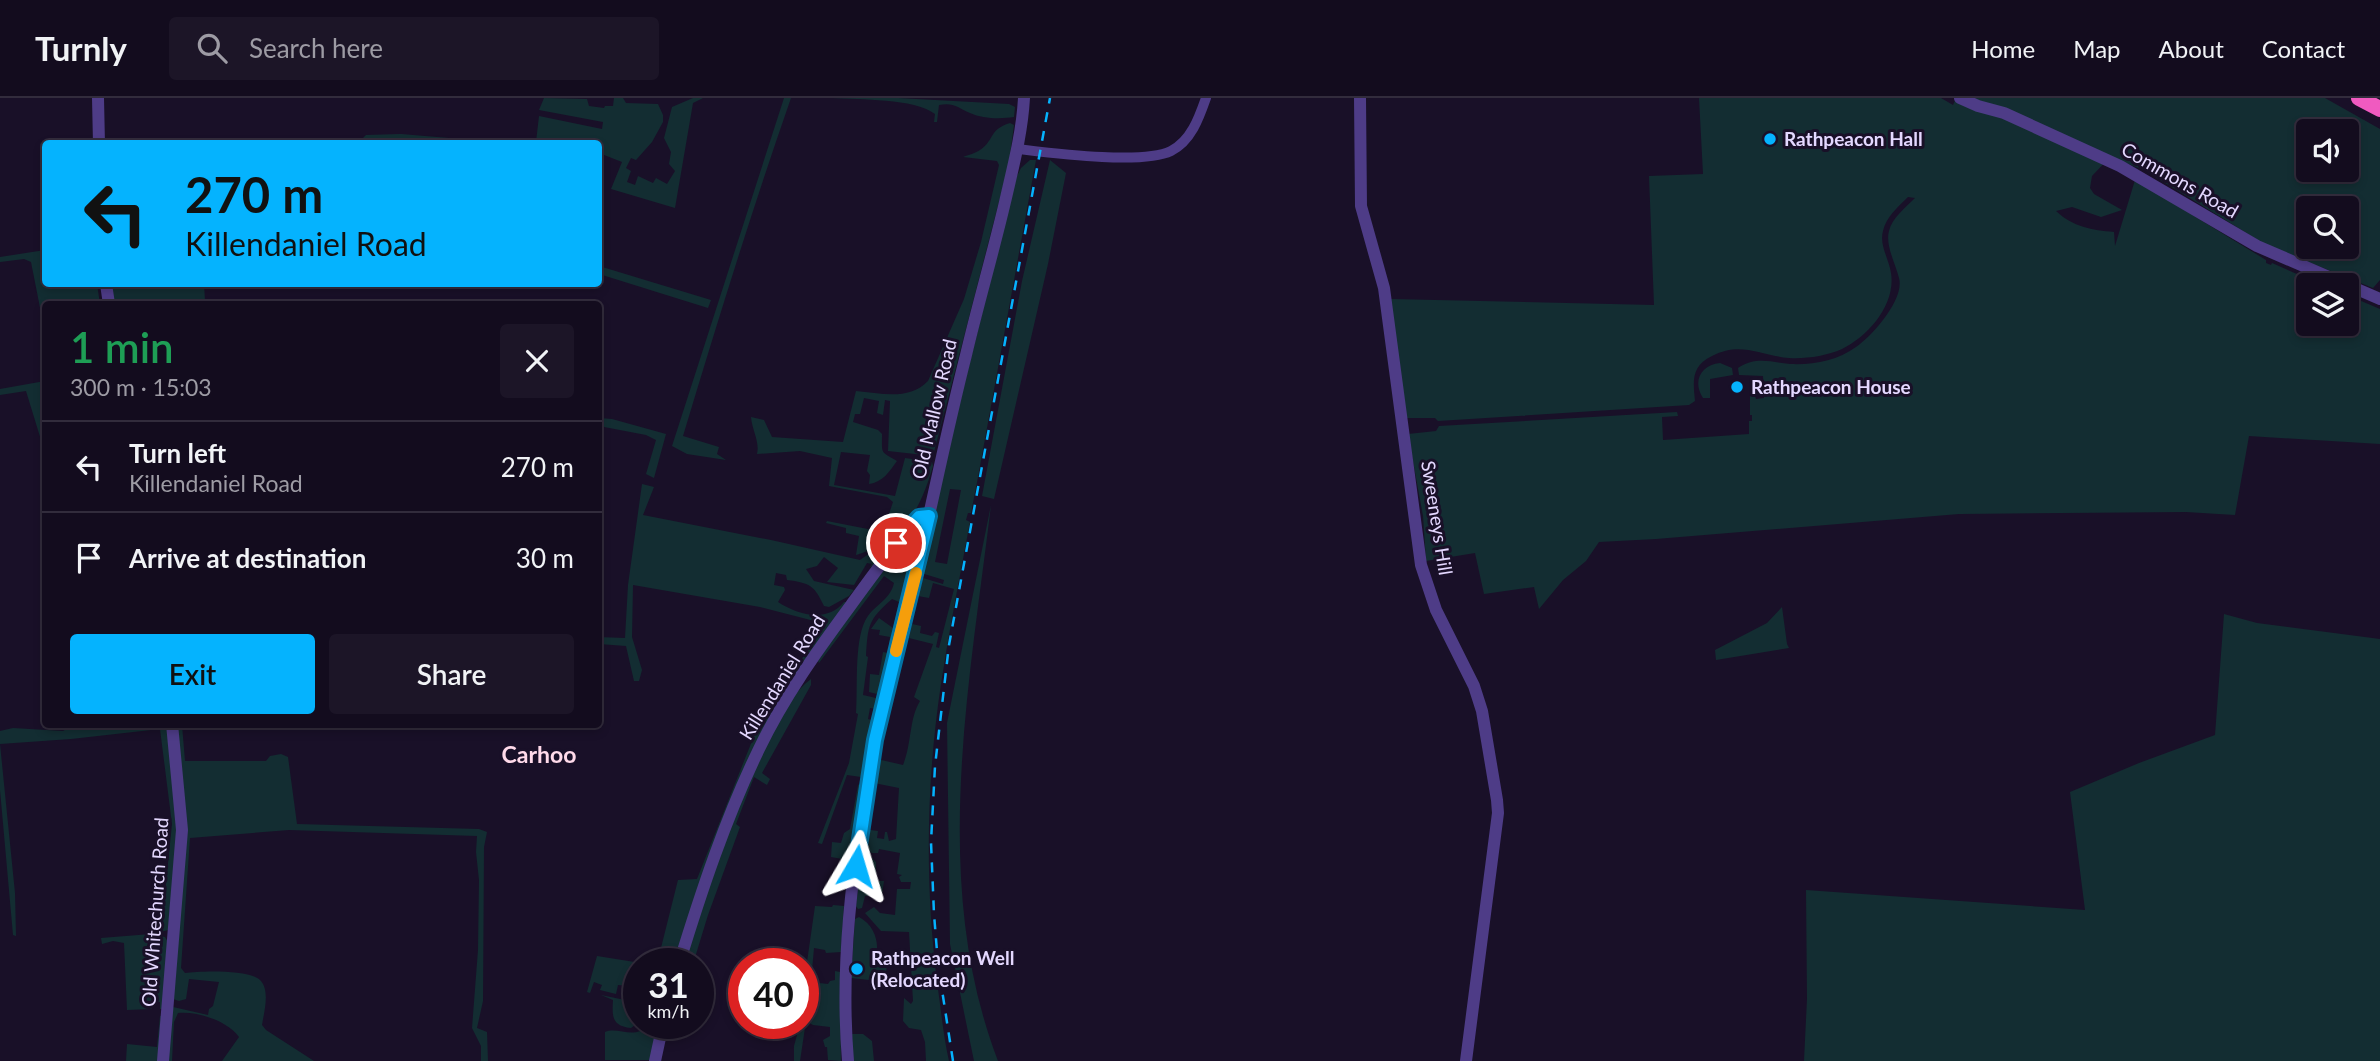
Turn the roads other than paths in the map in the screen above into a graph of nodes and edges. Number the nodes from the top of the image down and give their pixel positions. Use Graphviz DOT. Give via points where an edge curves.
graph roads {
  1 [pos="98,98"];
  2 [pos="1024,98"];
  3 [pos="1206,98"];
  4 [pos="1360,98"];
  5 [pos="1960,98"];
  6 [pos="2359,98"];
  7 [pos="2380,109"];
  8 [pos="99,140"];
  9 [pos="1018,149"];
  10 [pos="2380,299"];
  11 [pos="929,516"];
  12 [pos="172,728"];
  13 [pos="684,948"];
  14 [pos="660,1039"];
  15 [pos="163,1061"];
  16 [pos="655,1061"];
  17 [pos="848,1061"];
  18 [pos="1466,1061"];
  1 -- 8 [label="street"];
  2 -- 9 [label="street, Old Mallow Road"];
  3 -- 9 [label="street" via="1189,136 1172,151 1153,156 1082,156"];
  4 -- 18 [label="street, Sweeneys Hill" via="1361,206 1384,288 1422,565 1436,610 1482,711 1497,800"];
  5 -- 10 [label="street, Commons Road" via="2120,166 2256,246"];
  6 -- 7 [label="highway"];
  9 -- 11 [label="street, Old Mallow Road"];
  11 -- 13 [label="street, Killendaniel Road" via="919,517 896,543 822,643 775,718 744,782"];
  11 -- 17 [label="street, Old Mallow Road" via="867,785 847,956"];
  12 -- 15 [label="street, Old Whitechurch Road" via="182,830"];
  14 -- 16 [label="street"];
}
